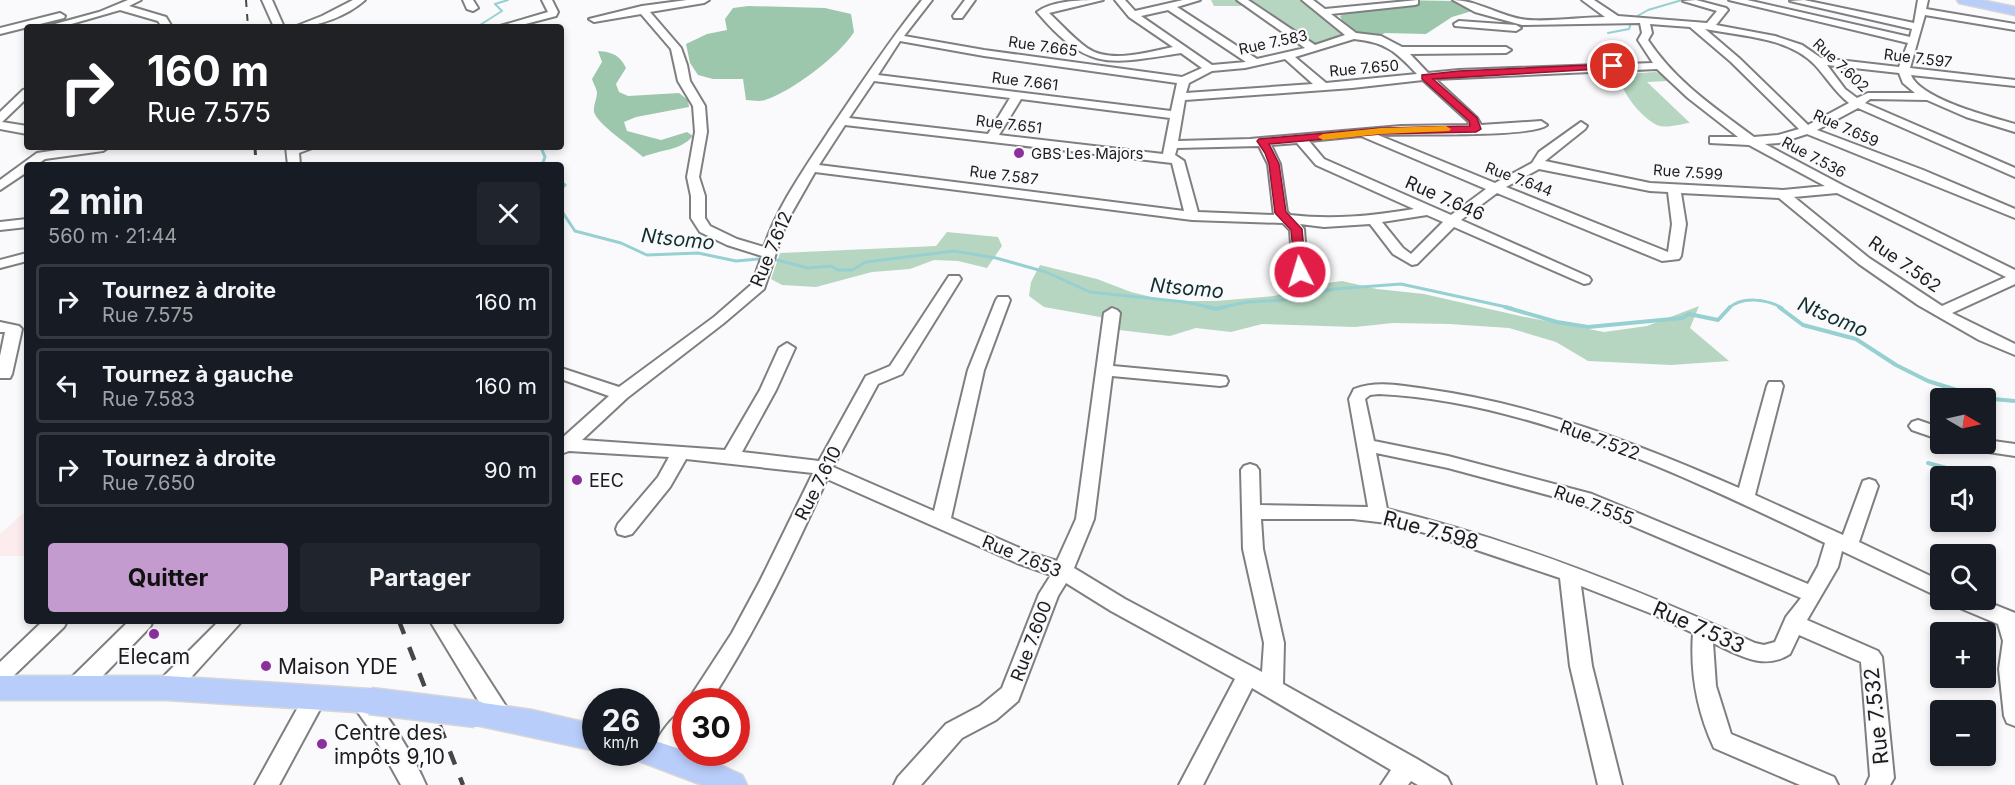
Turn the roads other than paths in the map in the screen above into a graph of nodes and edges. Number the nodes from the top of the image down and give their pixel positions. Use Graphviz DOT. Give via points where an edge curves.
graph roads {
  1 [pos="136,0"];
  2 [pos="267,0"];
  3 [pos="360,0"];
  4 [pos="547,0"];
  5 [pos="704,0"];
  6 [pos="927,0"];
  7 [pos="970,0"];
  8 [pos="1098,0"];
  9 [pos="1120,0"];
  10 [pos="1195,0"];
  11 [pos="1242,0"];
  12 [pos="1307,0"];
  13 [pos="1458,0"];
  14 [pos="1587,0"];
  15 [pos="1690,0"];
  16 [pos="1736,0"];
  17 [pos="1789,0"];
  18 [pos="1963,0"];
  19 [pos="1973,0"];
  20 [pos="1416,2"];
  21 [pos="650,5"];
  22 [pos="1922,5"];
  23 [pos="1169,6"];
  24 [pos="120,7"];
  25 [pos="1723,10"];
  26 [pos="2015,10"];
  27 [pos="1323,12"];
  28 [pos="71,13"];
  29 [pos="1133,15"];
  30 [pos="958,16"];
  31 [pos="1614,18"];
  32 [pos="594,19"];
  33 [pos="1644,20"];
  34 [pos="1524,22"];
  35 [pos="30,24"];
  36 [pos="62,24"];
  37 [pos="165,24"];
  38 [pos="278,24"];
  39 [pos="308,24"];
  40 [pos="514,24"];
  41 [pos="1459,24"];
  42 [pos="1693,24"];
  43 [pos="24,26"];
  44 [pos="1710,26"];
  45 [pos="1918,27"];
  46 [pos="2015,27"];
  47 [pos="0,32"];
  48 [pos="24,33"];
  49 [pos="1353,36"];
  50 [pos="0,37"];
  51 [pos="898,38"];
  52 [pos="1914,41"];
  53 [pos="1183,49"];
  54 [pos="1313,49"];
  55 [pos="1400,50"];
  56 [pos="1506,50"];
  57 [pos="1287,56"];
  58 [pos="1818,62"];
  59 [pos="1255,63"];
  60 [pos="1660,66"];
  61 [pos="1210,68"];
  62 [pos="1904,70"];
  63 [pos="870,77"];
  64 [pos="1426,77"];
  65 [pos="1184,81"];
  66 [pos="2015,83"];
  67 [pos="1323,87"];
  68 [pos="24,95"];
  69 [pos="1017,96"];
  70 [pos="1179,97"];
  71 [pos="1929,97"];
  72 [pos="1857,104"];
  73 [pos="1176,115"];
  74 [pos="0,119"];
  75 [pos="841,121"];
  76 [pos="0,125"];
  77 [pos="1541,125"];
  78 [pos="1581,126"];
  79 [pos="2015,128"];
  80 [pos="24,129"];
  81 [pos="1476,129"];
  82 [pos="1807,130"];
  83 [pos="1363,133"];
  84 [pos="1299,138"];
  85 [pos="991,139"];
  86 [pos="1714,140"];
  87 [pos="1262,141"];
  88 [pos="1751,141"];
  89 [pos="1172,144"];
  90 [pos="50,150"];
  91 [pos="82,150"];
  92 [pos="41,156"];
  93 [pos="1173,159"];
  94 [pos="32,162"];
  95 [pos="1537,165"];
  96 [pos="24,167"];
  97 [pos="811,168"];
  98 [pos="2015,173"];
  99 [pos="0,186"];
  100 [pos="1495,188"];
  101 [pos="1675,188"];
  102 [pos="1839,189"];
  103 [pos="1783,195"];
  104 [pos="2012,210"];
  105 [pos="1426,211"];
  106 [pos="1192,216"];
  107 [pos="1372,218"];
  108 [pos="1288,219"];
  109 [pos="1452,220"];
  110 [pos="24,223"];
  111 [pos="0,226"];
  112 [pos="768,253"];
  113 [pos="24,258"];
  114 [pos="0,264"];
  115 [pos="1300,272"];
  116 [pos="2015,277"];
  117 [pos="954,279"];
  118 [pos="1584,280"];
  119 [pos="1003,300"];
  120 [pos="1112,313"];
  121 [pos="1941,313"];
  122 [pos="0,327"];
  123 [pos="787,348"];
  124 [pos="2015,350"];
  125 [pos="1105,370"];
  126 [pos="4,374"];
  127 [pos="564,374"];
  128 [pos="1220,381"];
  129 [pos="1775,386"];
  130 [pos="621,394"];
  131 [pos="1918,426"];
  132 [pos="1930,430"];
  133 [pos="1366,445"];
  134 [pos="564,446"];
  135 [pos="564,447"];
  136 [pos="1996,447"];
  137 [pos="2015,450"];
  138 [pos="681,452"];
  139 [pos="730,457"];
  140 [pos="823,470"];
  141 [pos="1250,470"];
  142 [pos="1869,486"];
  143 [pos="1745,499"];
  144 [pos="1251,512"];
  145 [pos="1379,515"];
  146 [pos="941,522"];
  147 [pos="625,529"];
  148 [pos="1842,542"];
  149 [pos="1063,571"];
  150 [pos="1569,573"];
  151 [pos="1930,585"];
  152 [pos="1812,594"];
  153 [pos="1985,610"];
  154 [pos="2011,621"];
  155 [pos="1793,623"];
  156 [pos="54,624"];
  157 [pos="139,624"];
  158 [pos="229,624"];
  159 [pos="442,624"];
  160 [pos="1704,628"];
  161 [pos="1248,675"];
  162 [pos="2,687"];
  163 [pos="167,688"];
  164 [pos="707,688"];
  165 [pos="1272,688"];
  166 [pos="75,689"];
  167 [pos="315,698"];
  168 [pos="366,701"];
  169 [pos="488,716"];
  170 [pos="2015,716"];
  171 [pos="672,734"];
  172 [pos="582,735"];
  173 [pos="660,747"];
  174 [pos="660,755"];
  175 [pos="1409,766"];
  176 [pos="267,785"];
  177 [pos="414,785"];
  178 [pos="732,785"];
  179 [pos="906,785"];
  180 [pos="1191,785"];
  181 [pos="1393,785"];
  182 [pos="1439,785"];
  183 [pos="1610,785"];
  184 [pos="1826,785"];
  185 [pos="1878,785"];
  1 -- 24 [label="street"];
  2 -- 38 [label="street"];
  3 -- 39 [label="street"];
  4 -- 40 [label="street" via="552,14"];
  5 -- 21 [label="street"];
  6 -- 51 [label="street, Rue 7.612"];
  7 -- 30 [label="street"];
  8 -- 53 [label="street" via="1042,12 1090,54 1124,57"];
  9 -- 29 [label="street"];
  10 -- 23 [label="street"];
  11 -- 54 [label="street"];
  12 -- 27 [label="street"];
  13 -- 34 [label="street, Rue 7.602"];
  14 -- 31 [label="street"];
  15 -- 25 [label="street"];
  16 -- 25 [label="street"];
  16 -- 52 [label="street"];
  17 -- 45 [label="street"];
  18 -- 26 [label="main road"];
  19 -- 26 [label="main road"];
  20 -- 27 [label="street"];
  21 -- 32 [label="street"];
  21 -- 112 [label="street" via="676,48 684,81 699,105 701,132 693,177 701,225 732,242"];
  22 -- 45 [label="street"];
  22 -- 46 [label="street"];
  23 -- 29 [label="street"];
  23 -- 59 [label="street"];
  24 -- 36 [label="street"];
  24 -- 37 [label="street" via="162,19"];
  25 -- 44 [label="street"];
  27 -- 49 [label="street"];
  28 -- 35 [label="street"];
  29 -- 53 [label="street"];
  31 -- 33 [label="street, Rue 7.602"];
  31 -- 34 [label="street, Rue 7.602"];
  33 -- 42 [label="street, Rue 7.602"];
  33 -- 60 [label="street, Rue 7.536" via="1647,33 1643,40"];
  34 -- 41 [label="street" via="1527,28"];
  42 -- 44 [label="street, Rue 7.602"];
  42 -- 82 [label="street, Rue 7.659"];
  43 -- 47 [label="street"];
  44 -- 58 [label="street, Rue 7.602" via="1786,42"];
  45 -- 52 [label="street"];
  48 -- 50 [label="street"];
  49 -- 54 [label="street, Rue 7.583"];
  49 -- 55 [label="street, Rue 7.583" via="1383,40"];
  51 -- 63 [label="street, Rue 7.612"];
  51 -- 65 [label="street, Rue 7.665"];
  52 -- 62 [label="street"];
  53 -- 61 [label="street"];
  54 -- 57 [label="street, Rue 7.583"];
  55 -- 56 [label="street"];
  55 -- 64 [label="street, Rue 7.583"];
  57 -- 59 [label="street, Rue 7.583"];
  57 -- 67 [label="street"];
  58 -- 62 [label="street, Rue 7.597"];
  58 -- 72 [label="street, Rue 7.602"];
  59 -- 61 [label="street, Rue 7.583"];
  60 -- 64 [label="street, Rue 7.650"];
  60 -- 88 [label="street, Rue 7.536"];
  61 -- 65 [label="street, Rue 7.583"];
  62 -- 66 [label="street, Rue 7.597"];
  62 -- 71 [label="street" via="1916,90"];
  63 -- 69 [label="street, Rue 7.661"];
  63 -- 75 [label="street, Rue 7.612"];
  64 -- 67 [label="street, Rue 7.650"];
  64 -- 81 [label="street, Rue 7.583" via="1473,120"];
  65 -- 70 [label="street"];
  67 -- 70 [label="street, Rue 7.650"];
  68 -- 74 [label="street"];
  69 -- 73 [label="street, Rue 7.661"];
  69 -- 85 [label="street"];
  70 -- 73 [label="street"];
  71 -- 72 [label="street" via="1868,96"];
  71 -- 79 [label="street"];
  72 -- 82 [label="street"];
  72 -- 98 [label="street, Rue 7.602"];
  73 -- 89 [label="street"];
  75 -- 85 [label="street, Rue 7.651"];
  75 -- 97 [label="street, Rue 7.612"];
  76 -- 80 [label="street"];
  77 -- 81 [label="street"];
  78 -- 95 [label="street" via="1544,154"];
  81 -- 83 [label="street"];
  82 -- 88 [label="street" via="1779,139"];
  82 -- 104 [label="street, Rue 7.659"];
  83 -- 84 [label="street"];
  83 -- 100 [label="street, Rue 7.644"];
  84 -- 87 [label="street"];
  84 -- 105 [label="street, Rue 7.646" via="1320,162"];
  85 -- 93 [label="street, Rue 7.651"];
  86 -- 88 [label="street"];
  87 -- 89 [label="street" via="1210,146"];
  87 -- 108 [label="street" via="1274,164 1281,213"];
  88 -- 102 [label="street, Rue 7.536"];
  89 -- 93 [label="street" via="1169,156"];
  90 -- 92 [label="street"];
  91 -- 92 [label="street"];
  92 -- 94 [label="street"];
  93 -- 106 [label="street" via="1178,161"];
  95 -- 100 [label="street"];
  95 -- 101 [label="street, Rue 7.599"];
  96 -- 99 [label="street"];
  97 -- 106 [label="street, Rue 7.587"];
  97 -- 112 [label="street, Rue 7.612" via="779,223"];
  100 -- 101 [label="street, Rue 7.644" via="1662,257 1674,256 1678,235"];
  100 -- 109 [label="street"];
  101 -- 103 [label="street, Rue 7.599"];
  102 -- 103 [label="street, Rue 7.599"];
  102 -- 116 [label="street, Rue 7.536"];
  103 -- 121 [label="street, Rue 7.562" via="1836,239"];
  105 -- 107 [label="street, Rue 7.587"];
  105 -- 109 [label="street, Rue 7.646"];
  106 -- 108 [label="street, Rue 7.587"];
  107 -- 108 [label="street, Rue 7.587" via="1324,223"];
  107 -- 109 [label="street" via="1398,251 1412,261"];
  108 -- 115 [label="street" via="1297,229"];
  109 -- 118 [label="street, Rue 7.646"];
  110 -- 111 [label="street"];
  112 -- 130 [label="street, Rue 7.612" via="763,276 752,294"];
  113 -- 114 [label="street"];
  116 -- 121 [label="street"];
  117 -- 140 [label="street, Rue 7.610" via="896,370 872,380"];
  119 -- 146 [label="street" via="976,370"];
  120 -- 125 [label="street, Rue 7.600"];
  121 -- 124 [label="street, Rue 7.562"];
  122 -- 126 [label="street" via="14,328"];
  123 -- 139 [label="street"];
  125 -- 128 [label="street"];
  125 -- 149 [label="street, Rue 7.600" via="1085,519"];
  127 -- 130 [label="street"];
  129 -- 143 [label="street"];
  130 -- 134 [label="street, Rue 7.612"];
  131 -- 132 [label="street"];
  133 -- 143 [label="street, Rue 7.522" via="1357,399 1360,393 1373,389 1427,394 1545,420 1648,456"];
  133 -- 145 [label="street, Rue 7.522"];
  133 -- 152 [label="street, Rue 7.555" via="1587,499"];
  135 -- 138 [label="street, Rue 7.653"];
  136 -- 137 [label="street"];
  138 -- 139 [label="street, Rue 7.653"];
  138 -- 147 [label="street" via="664,482"];
  139 -- 140 [label="street, Rue 7.653" via="800,463"];
  140 -- 146 [label="street, Rue 7.653"];
  140 -- 164 [label="street, Rue 7.610" via="769,583"];
  141 -- 144 [label="street"];
  142 -- 148 [label="street, Rue 7.533" via="1863,508"];
  143 -- 148 [label="street, Rue 7.522"];
  144 -- 145 [label="street, Rue 7.598"];
  144 -- 165 [label="street" via="1253,549 1274,643"];
  145 -- 150 [label="street, Rue 7.598" via="1431,527"];
  146 -- 149 [label="street, Rue 7.653"];
  148 -- 151 [label="street, Rue 7.522"];
  148 -- 152 [label="street, Rue 7.533"];
  149 -- 161 [label="street, Rue 7.653"];
  149 -- 179 [label="street, Rue 7.600" via="1049,594 1011,694 988,713 954,731"];
  150 -- 160 [label="street, Rue 7.533"];
  150 -- 183 [label="street" via="1581,666"];
  152 -- 155 [label="street, Rue 7.533"];
  153 -- 154 [label="street"];
  154 -- 170 [label="street" via="2010,669"];
  155 -- 160 [label="street, Rue 7.533" via="1783,648 1764,654"];
  155 -- 185 [label="street, Rue 7.532" via="1871,657 1882,778"];
  156 -- 162 [label="street"];
  157 -- 166 [label="street"];
  158 -- 163 [label="street"];
  159 -- 169 [label="street"];
  160 -- 184 [label="street" via="1701,664 1707,701 1722,741"];
  161 -- 165 [label="street, Rue 7.653"];
  161 -- 180 [label="street"];
  162 -- 166 [label="main road"];
  163 -- 166 [label="main road"];
  163 -- 167 [label="main road"];
  165 -- 175 [label="street, Rue 7.653"];
  167 -- 168 [label="main road"];
  167 -- 176 [label="street"];
  168 -- 169 [label="main road, bridge"];
  168 -- 177 [label="street"];
  169 -- 172 [label="main road"];
  171 -- 173 [label="street"];
  174 -- 178 [label="main road"];
  175 -- 181 [label="street"];
  175 -- 182 [label="street, Rue 7.653"];
}
